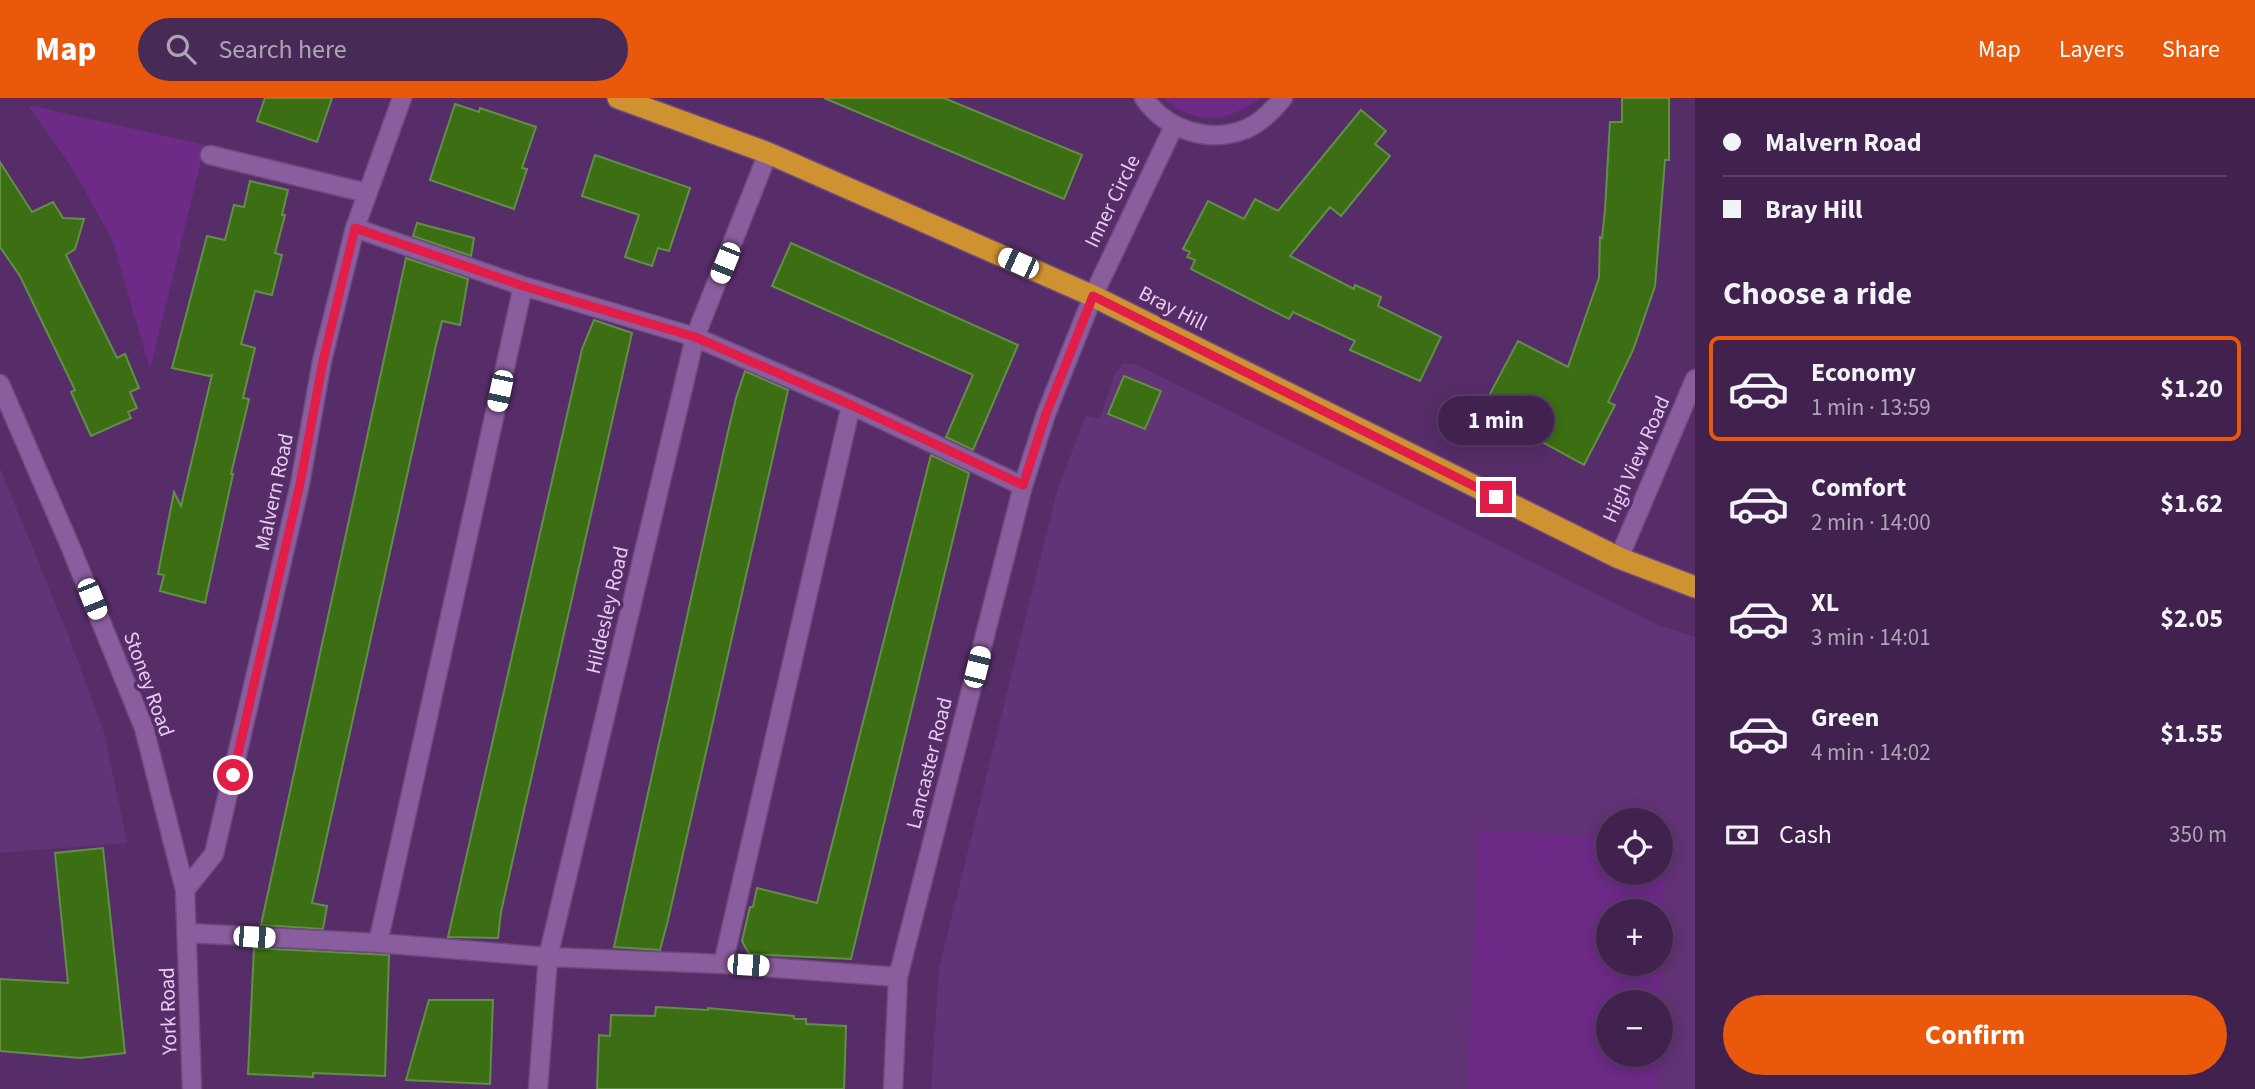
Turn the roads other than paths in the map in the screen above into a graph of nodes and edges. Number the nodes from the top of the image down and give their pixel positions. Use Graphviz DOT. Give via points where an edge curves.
graph roads {
  1 [pos="402,98"];
  2 [pos="618,98"];
  3 [pos="1144,98"];
  4 [pos="1283,98"];
  5 [pos="1174,126"];
  6 [pos="768,153"];
  7 [pos="210,155"];
  8 [pos="367,193"];
  9 [pos="355,228"];
  10 [pos="523,286"];
  11 [pos="1093,296"];
  12 [pos="695,337"];
  13 [pos="1695,379"];
  14 [pos="0,384"];
  15 [pos="851,405"];
  16 [pos="1023,485"];
  17 [pos="1619,558"];
  18 [pos="1695,587"];
  19 [pos="185,890"];
  20 [pos="188,933"];
  21 [pos="378,943"];
  22 [pos="548,957"];
  23 [pos="723,964"];
  24 [pos="898,977"];
  25 [pos="192,1089"];
  26 [pos="538,1089"];
  27 [pos="893,1089"];
  1 -- 8 [label="street, Malvern Road"];
  2 -- 6 [label="highway, Bray Hill"];
  3 -- 5 [label="street"];
  4 -- 5 [label="street" via="1267,117 1246,129 1222,135 1197,134"];
  5 -- 11 [label="street, Inner Circle"];
  6 -- 11 [label="highway, Bray Hill"];
  6 -- 12 [label="street, Hildesley Road"];
  7 -- 8 [label="street"];
  8 -- 9 [label="street, Malvern Road"];
  9 -- 10 [label="street"];
  9 -- 19 [label="street, Malvern Road" via="214,854"];
  10 -- 12 [label="street"];
  10 -- 21 [label="street"];
  11 -- 16 [label="street, Lancaster Road"];
  11 -- 17 [label="highway, Bray Hill"];
  12 -- 15 [label="street"];
  12 -- 22 [label="street, Hildesley Road"];
  13 -- 17 [label="street, High View Road"];
  14 -- 19 [label="street, Stoney Road" via="144,728"];
  15 -- 16 [label="street"];
  15 -- 23 [label="street"];
  16 -- 24 [label="street, Lancaster Road"];
  17 -- 18 [label="highway, Bray Hill"];
  19 -- 20 [label="street, Stoney Road"];
  20 -- 21 [label="street"];
  20 -- 25 [label="street, York Road"];
  21 -- 22 [label="street"];
  22 -- 23 [label="street"];
  22 -- 26 [label="street, Hildesley Road"];
  23 -- 24 [label="street"];
  24 -- 27 [label="street, Lancaster Road"];
}
